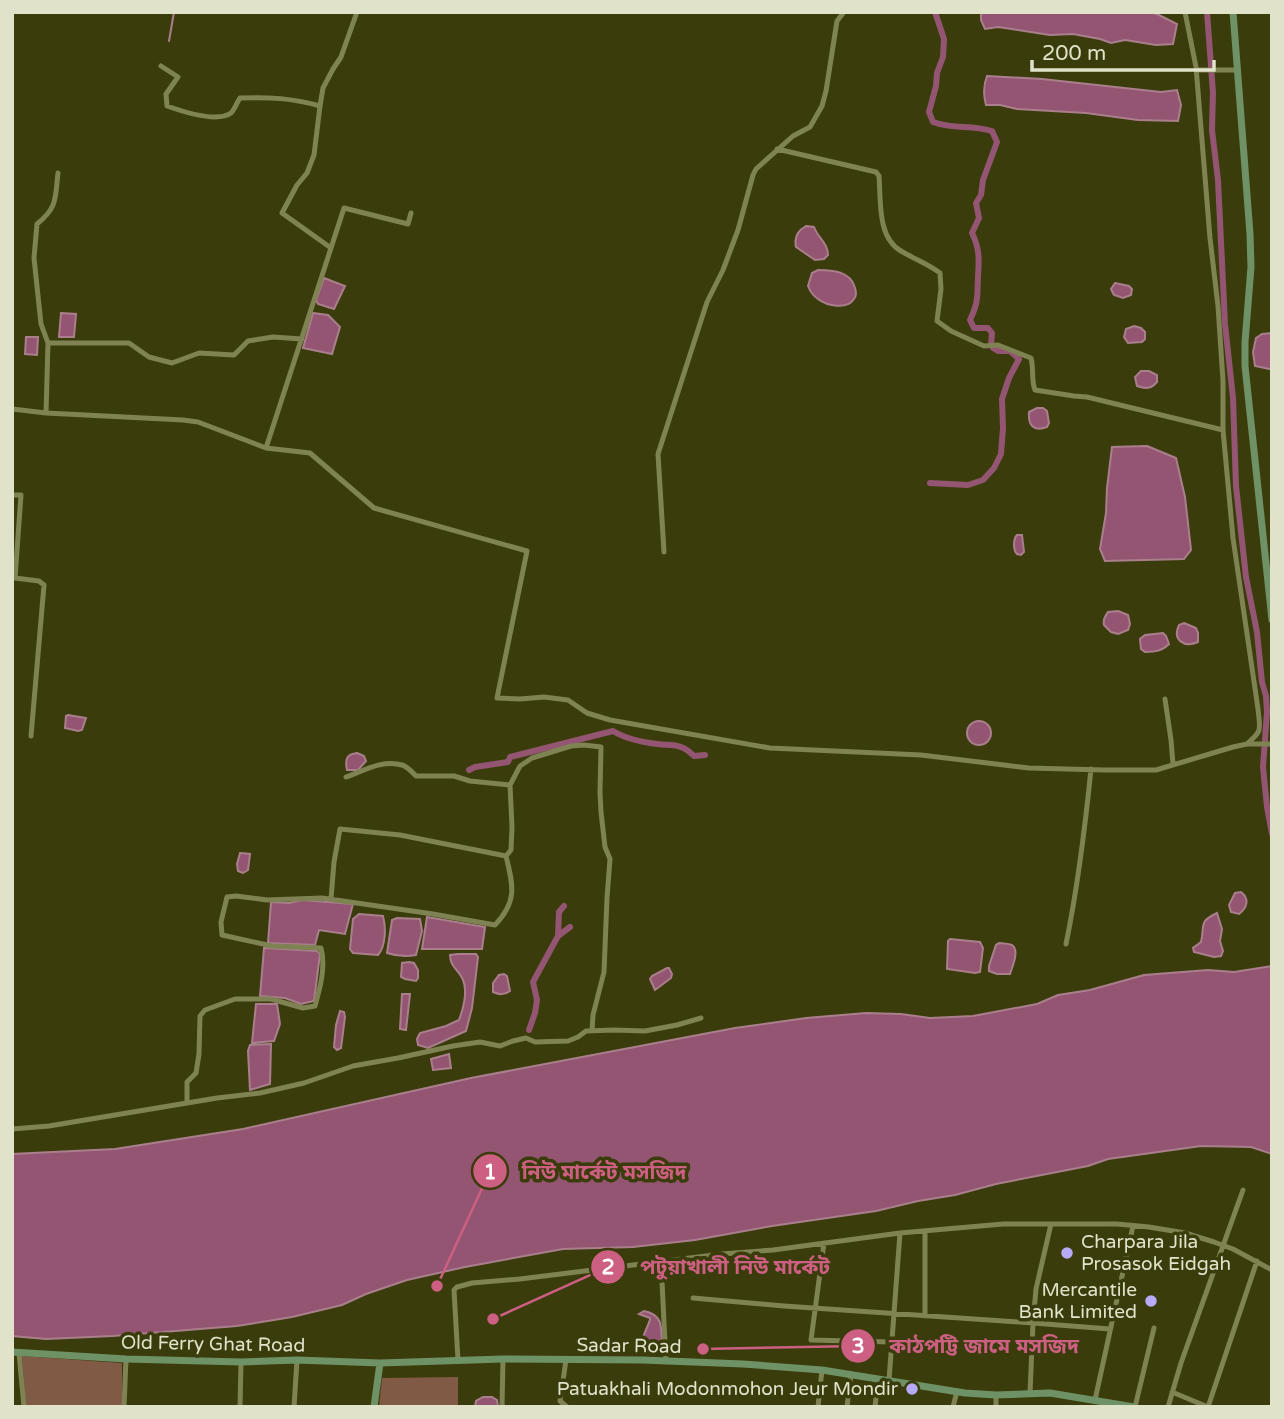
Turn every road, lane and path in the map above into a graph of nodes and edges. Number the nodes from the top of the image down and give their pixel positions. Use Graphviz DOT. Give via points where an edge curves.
graph roads {
  1 [pos="357,12"];
  2 [pos="844,12"];
  3 [pos="1185,12"];
  4 [pos="1233,12"];
  5 [pos="161,66"];
  6 [pos="1237,69"];
  7 [pos="1198,70"];
  8 [pos="320,106"];
  9 [pos="778,149"];
  10 [pos="58,173"];
  11 [pos="411,213"];
  12 [pos="331,248"];
  13 [pos="302,339"];
  14 [pos="48,343"];
  15 [pos="12,409"];
  16 [pos="46,413"];
  17 [pos="1223,430"];
  18 [pos="266,448"];
  19 [pos="12,495"];
  20 [pos="664,552"];
  21 [pos="1272,620"];
  22 [pos="1165,699"];
  23 [pos="31,736"];
  24 [pos="1247,744"];
  25 [pos="1272,744"];
  26 [pos="1173,764"];
  27 [pos="1091,769"];
  28 [pos="346,777"];
  29 [pos="510,785"];
  30 [pos="506,856"];
  31 [pos="331,899"];
  32 [pos="1066,944"];
  33 [pos="701,1018"];
  34 [pos="592,1031"];
  35 [pos="187,1103"];
  36 [pos="12,1129"];
  37 [pos="1243,1190"];
  38 [pos="1051,1224"];
  39 [pos="1133,1226"];
  40 [pos="925,1231"];
  41 [pos="900,1233"];
  42 [pos="824,1243"];
  43 [pos="1224,1246"];
  44 [pos="1257,1261"];
  45 [pos="661,1262"];
  46 [pos="1272,1270"];
  47 [pos="693,1298"];
  48 [pos="815,1308"];
  49 [pos="894,1313"];
  50 [pos="925,1316"];
  51 [pos="1033,1323"];
  52 [pos="1154,1328"];
  53 [pos="1110,1329"];
  54 [pos="892,1342"];
  55 [pos="15,1352"];
  56 [pos="126,1359"];
  57 [pos="503,1359"];
  58 [pos="297,1360"];
  59 [pos="458,1360"];
  60 [pos="566,1360"];
  61 [pos="241,1362"];
  62 [pos="414,1362"];
  63 [pos="666,1362"];
  64 [pos="380,1363"];
  65 [pos="822,1370"];
  66 [pos="851,1374"];
  67 [pos="878,1379"];
  68 [pos="889,1380"];
  69 [pos="957,1391"];
  70 [pos="1172,1392"];
  71 [pos="1031,1393"];
  72 [pos="996,1395"];
  73 [pos="1095,1400"];
  74 [pos="24,1407"];
  75 [pos="124,1407"];
  76 [pos="240,1407"];
  77 [pos="294,1407"];
  78 [pos="374,1407"];
  79 [pos="502,1407"];
  80 [pos="566,1407"];
  81 [pos="818,1407"];
  82 [pos="847,1407"];
  83 [pos="875,1407"];
  84 [pos="953,1407"];
  85 [pos="996,1407"];
  86 [pos="1135,1407"];
  87 [pos="1168,1407"];
  88 [pos="1208,1407"];
  1 -- 8 [label="street" via="341,57 323,88"];
  2 -- 9 [label="street" via="837,21 822,106 810,127"];
  3 -- 7 [label="street"];
  4 -- 6 [label="street"];
  5 -- 8 [label="street" via="178,76 166,94 167,106 190,114 228,115 240,98 272,97"];
  6 -- 7 [label="street"];
  6 -- 21 [label="street" via="1251,267 1245,366"];
  7 -- 17 [label="street" via="1218,306"];
  8 -- 12 [label="street" via="314,155 282,213"];
  9 -- 17 [label="street" via="876,172 883,221 892,246 940,273 937,321 985,346 998,345 1031,358 1034,390 1087,397"];
  9 -- 20 [label="street" via="752,175 738,230 707,302 658,454"];
  10 -- 14 [label="street" via="53,207 37,224 34,258 41,324"];
  11 -- 12 [label="street" via="408,224 344,208"];
  12 -- 13 [label="street"];
  13 -- 14 [label="street" via="248,341 234,355 199,353 172,363 149,357 129,343"];
  13 -- 18 [label="street"];
  14 -- 16 [label="street"];
  15 -- 16 [label="street"];
  16 -- 18 [label="street" via="198,422"];
  17 -- 24 [label="street" via="1260,731"];
  18 -- 27 [label="street" via="310,453 374,508 527,551 497,698 568,700 587,713 610,720 769,748"];
  19 -- 23 [label="street" via="21,495 15,578 44,585"];
  22 -- 26 [label="street"];
  24 -- 25 [label="street"];
  24 -- 26 [label="street"];
  26 -- 27 [label="street" via="1156,770"];
  27 -- 32 [label="street"];
  28 -- 29 [label="street" via="388,764 405,765 416,776 454,776"];
  29 -- 30 [label="street" via="511,850"];
  29 -- 34 [label="street" via="520,766 532,758 571,746 601,747 601,812 610,859 604,972"];
  30 -- 31 [label="street" via="400,835 340,829"];
  30 -- 31 [label="street" via="512,900 495,925"];
  31 -- 35 [label="street" via="227,897 222,935 272,946 321,948 324,960 319,993 315,1006 303,1008 271,999 235,999 205,1010 200,1016 196,1073 187,1082"];
  33 -- 34 [label="street" via="645,1031"];
  34 -- 35 [label="street" via="568,1041 526,1038 500,1046 480,1042 453,1046 354,1066 281,1089"];
  35 -- 36 [label="street"];
  37 -- 43 [label="street"];
  38 -- 39 [label="street"];
  38 -- 40 [label="street"];
  38 -- 51 [label="street"];
  39 -- 43 [label="street" via="1185,1233"];
  39 -- 53 [label="street"];
  40 -- 41 [label="street"];
  40 -- 50 [label="street"];
  41 -- 42 [label="street"];
  41 -- 49 [label="street"];
  42 -- 45 [label="street"];
  42 -- 48 [label="street"];
  43 -- 44 [label="street"];
  43 -- 70 [label="street"];
  44 -- 46 [label="street"];
  44 -- 88 [label="street"];
  45 -- 59 [label="street" via="457,1287"];
  45 -- 63 [label="street"];
  47 -- 48 [label="street"];
  48 -- 49 [label="street"];
  48 -- 54 [label="street" via="811,1340"];
  49 -- 50 [label="street"];
  49 -- 54 [label="street"];
  50 -- 51 [label="street"];
  51 -- 53 [label="street"];
  51 -- 71 [label="street"];
  52 -- 86 [label="street"];
  53 -- 73 [label="street"];
  54 -- 68 [label="street"];
  55 -- 56 [label="street, Old Ferry Ghat Road"];
  55 -- 74 [label="street"];
  56 -- 61 [label="street, Old Ferry Ghat Road"];
  56 -- 75 [label="street"];
  57 -- 59 [label="street, Sadar Road"];
  57 -- 60 [label="street, Sadar Road"];
  57 -- 79 [label="street"];
  58 -- 61 [label="street, Old Ferry Ghat Road"];
  58 -- 64 [label="street, Old Ferry Ghat Road"];
  58 -- 77 [label="street"];
  59 -- 62 [label="street, Sadar Road"];
  60 -- 63 [label="street, Sadar Road"];
  60 -- 80 [label="street" via="560,1401"];
  61 -- 76 [label="street"];
  62 -- 64 [label="street, Old Ferry Ghat Road"];
  63 -- 65 [label="street, Sadar Road"];
  64 -- 78 [label="street"];
  65 -- 66 [label="street, Sadar Road"];
  65 -- 81 [label="street"];
  66 -- 67 [label="street, Sadar Road"];
  66 -- 82 [label="street"];
  67 -- 68 [label="street, Sadar Road"];
  67 -- 83 [label="street"];
  68 -- 69 [label="street, Sadar Road"];
  69 -- 72 [label="street, Sadar Road"];
  69 -- 84 [label="street"];
  70 -- 87 [label="street"];
  70 -- 88 [label="street"];
  71 -- 72 [label="street, Sadar Road"];
  71 -- 73 [label="street, Sadar Road"];
  72 -- 85 [label="street"];
  73 -- 86 [label="street, Sadar Road"];
}
